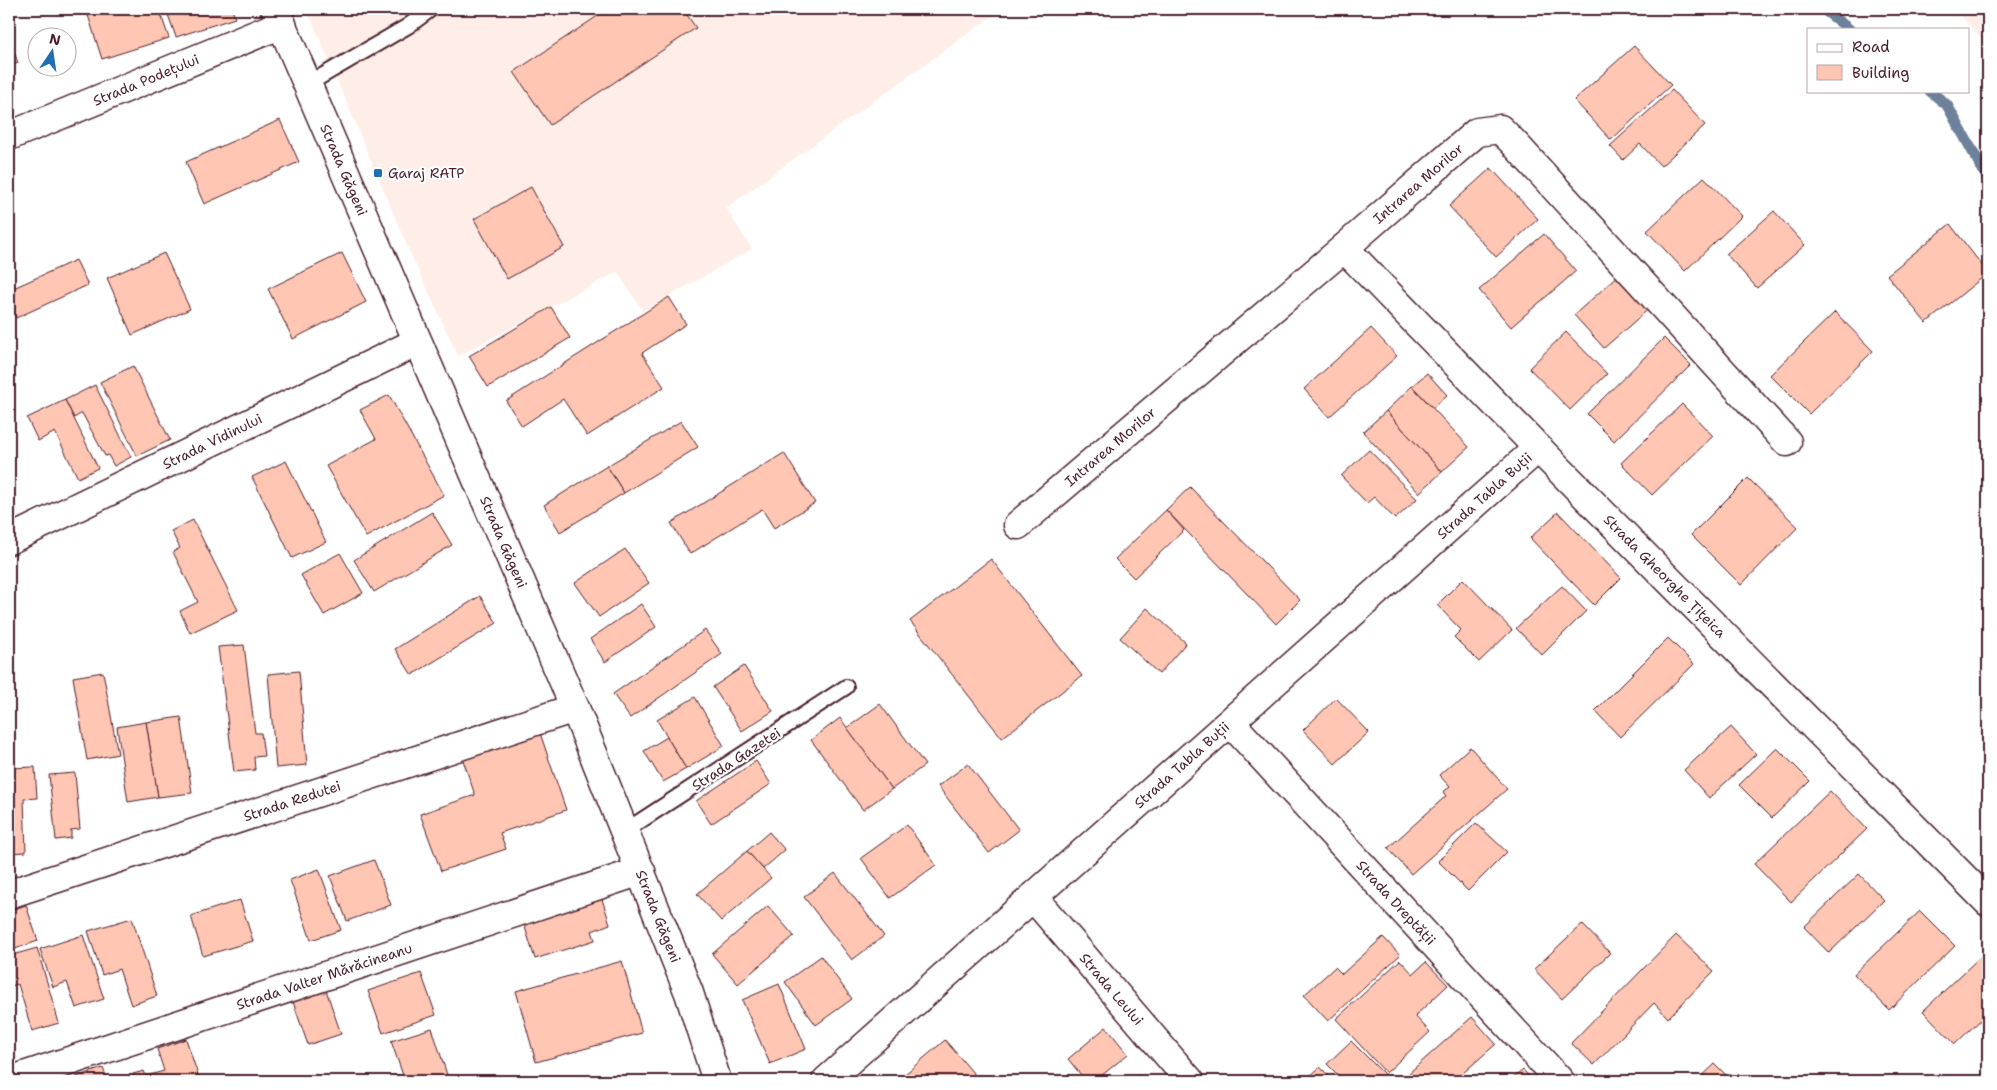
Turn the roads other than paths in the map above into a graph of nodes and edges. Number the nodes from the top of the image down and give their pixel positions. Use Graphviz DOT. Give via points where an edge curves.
graph roads {
  1 [pos="431,9"];
  2 [pos="278,16"];
  3 [pos="308,84"];
  4 [pos="9,136"];
  5 [pos="1344,248"];
  6 [pos="418,342"];
  7 [pos="1786,442"];
  8 [pos="1538,448"];
  9 [pos="1018,525"];
  10 [pos="9,540"];
  11 [pos="846,687"];
  12 [pos="575,708"];
  13 [pos="1231,724"];
  14 [pos="625,831"];
  15 [pos="641,871"];
  16 [pos="9,894"];
  17 [pos="1033,897"];
  18 [pos="1988,902"];
  19 [pos="9,1081"];
  20 [pos="717,1081"];
  21 [pos="826,1081"];
  22 [pos="1190,1081"];
  23 [pos="1560,1081"];
  1 -- 3 [label="lane" via="408,26"];
  2 -- 3 [label="street, Strada Găgeni"];
  2 -- 4 [label="street, Strada Podețului"];
  3 -- 6 [label="street, Strada Găgeni"];
  5 -- 7 [label="street, Intrarea Morilor" via="1477,132 1500,130"];
  5 -- 8 [label="street, Strada Gheorghe Țițeica"];
  5 -- 9 [label="street, Intrarea Morilor"];
  6 -- 10 [label="street, Strada Vidinului"];
  6 -- 12 [label="street, Strada Găgeni"];
  8 -- 13 [label="street, Strada Tabla Buții"];
  8 -- 18 [label="street, Strada Gheorghe Țițeica"];
  11 -- 14 [label="lane, Strada Gazetei"];
  12 -- 14 [label="street, Strada Găgeni"];
  12 -- 16 [label="street, Strada Redutei"];
  13 -- 17 [label="street, Strada Tabla Buții"];
  13 -- 23 [label="street, Strada Dreptății"];
  14 -- 15 [label="street, Strada Găgeni"];
  15 -- 19 [label="street, Strada Valter Mărăcineanu"];
  15 -- 20 [label="street, Strada Găgeni" via="689,993"];
  17 -- 21 [label="street, Strada Tabla Buții"];
  17 -- 22 [label="street, Strada Leului"];
}
